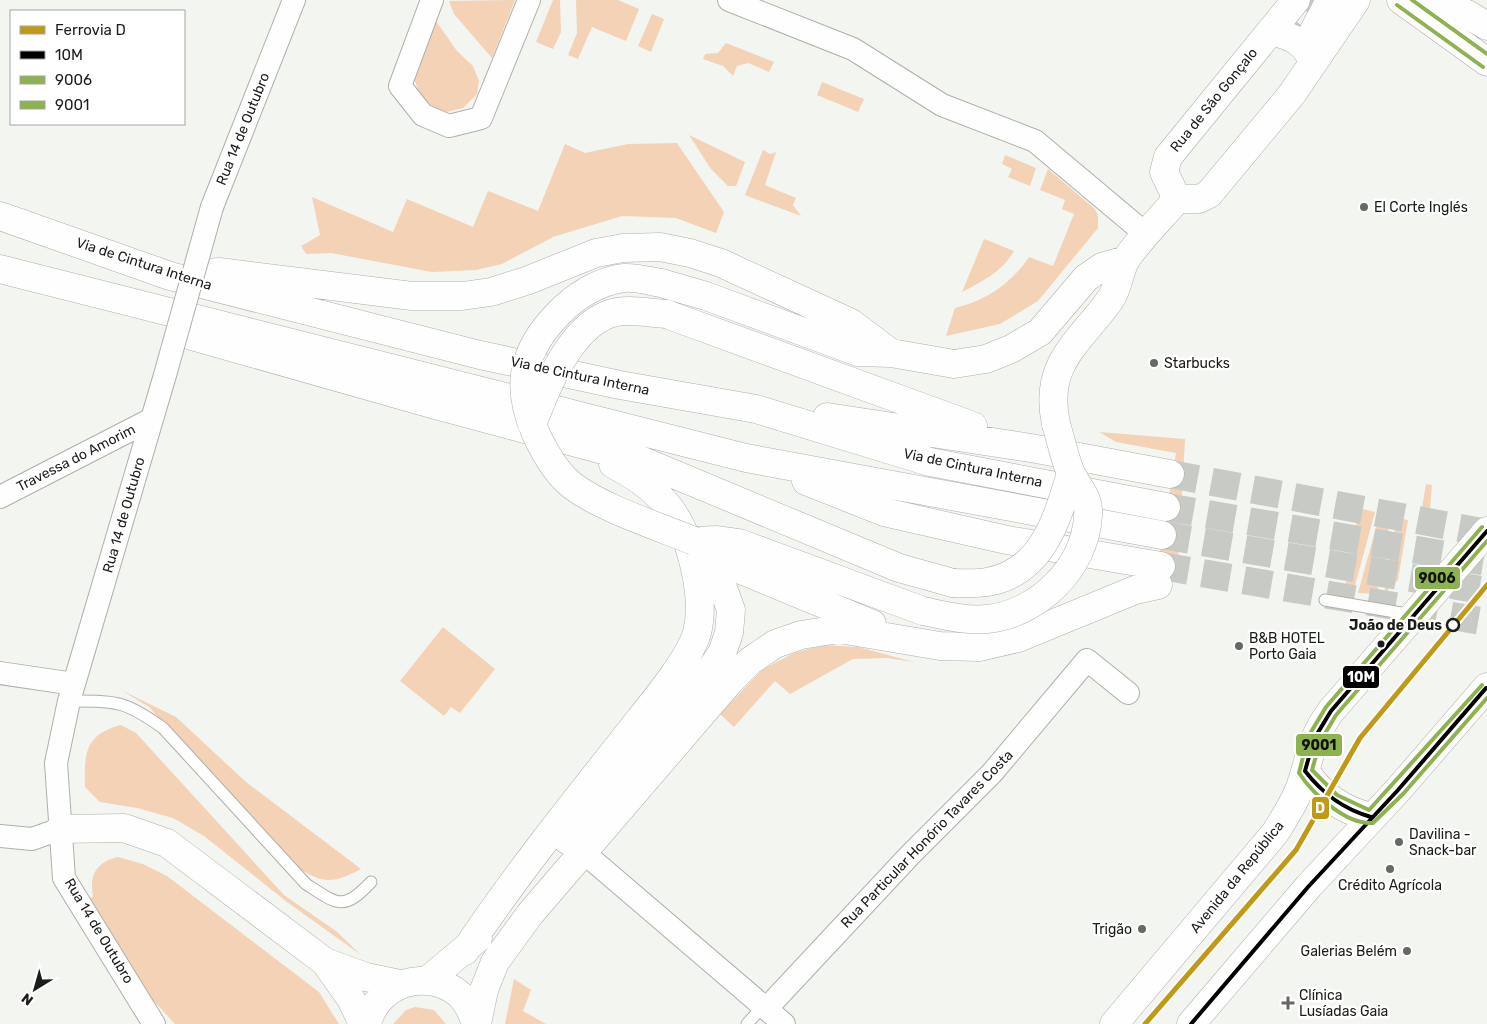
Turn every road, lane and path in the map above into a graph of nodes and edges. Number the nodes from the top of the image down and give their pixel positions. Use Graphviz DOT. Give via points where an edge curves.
graph roads {
  1 [pos="294,0"];
  2 [pos="432,0"];
  3 [pos="529,0"];
  4 [pos="729,0"];
  5 [pos="1296,0"];
  6 [pos="1330,0"];
  7 [pos="1356,0"];
  8 [pos="1401,0"];
  9 [pos="1474,0"];
  10 [pos="1439,2"];
  11 [pos="1487,9"];
  12 [pos="1487,26"];
  13 [pos="1293,47"];
  14 [pos="1487,62"];
  15 [pos="1177,199"];
  16 [pos="0,216"];
  17 [pos="1147,235"];
  18 [pos="1126,260"];
  19 [pos="4,271"];
  20 [pos="170,276"];
  21 [pos="891,353"];
  22 [pos="756,409"];
  23 [pos="152,420"];
  24 [pos="532,425"];
  25 [pos="560,438"];
  26 [pos="1031,448"];
  27 [pos="746,458"];
  28 [pos="1071,474"];
  29 [pos="1170,474"];
  30 [pos="0,496"];
  31 [pos="1166,507"];
  32 [pos="1487,531"];
  33 [pos="1162,535"];
  34 [pos="694,541"];
  35 [pos="1325,600"];
  36 [pos="1414,615"];
  37 [pos="908,639"];
  38 [pos="0,673"];
  39 [pos="1487,688"];
  40 [pos="72,693"];
  41 [pos="1128,693"];
  42 [pos="1305,771"];
  43 [pos="1371,817"];
  44 [pos="60,829"];
  45 [pos="0,836"];
  46 [pos="583,852"];
  47 [pos="371,882"];
  48 [pos="465,951"];
  49 [pos="325,962"];
  50 [pos="428,980"];
  51 [pos="400,984"];
  52 [pos="764,1008"];
  53 [pos="154,1024"];
  54 [pos="363,1024"];
  55 [pos="367,1024"];
  56 [pos="477,1024"];
  57 [pos="747,1024"];
  58 [pos="784,1024"];
  59 [pos="1114,1024"];
  60 [pos="1191,1024"];
  1 -- 23 [label="street, Rua 14 de Outubro, bridge" via="212,207"];
  2 -- 3 [label="street" via="400,86 423,116 449,126 480,118"];
  4 -- 17 [label="street" via="853,50 942,105 1036,141"];
  5 -- 13 [label="main road, Rua de São Gonçalo"];
  6 -- 13 [label="main road, Rua de São Gonçalo"];
  7 -- 13 [label="main road, Rua de São Gonçalo"];
  8 -- 14 [label="main road"];
  9 -- 11 [label="main road"];
  10 -- 12 [label="main road"];
  13 -- 15 [label="main road, Rua de São Gonçalo" via="1176,170 1173,181"];
  13 -- 15 [label="main road, Rua de São Gonçalo" via="1292,94 1209,194 1199,199"];
  15 -- 17 [label="main road"];
  16 -- 20 [label="main road, Via de Cintura Interna"];
  17 -- 18 [label="main road"];
  18 -- 21 [label="main road" via="1086,278 1040,332 986,359 954,364"];
  18 -- 28 [label="main road, bridge" via="1111,299 1067,353 1053,387 1052,406"];
  19 -- 25 [label="main road" via="205,340"];
  19 -- 27 [label="main road"];
  20 -- 21 [label="main road" via="220,272 412,296 462,296 491,292 526,281 596,253 660,247 690,253 739,271 851,323"];
  20 -- 22 [label="main road, Via de Cintura Interna" via="480,355 620,385"];
  21 -- 24 [label="main road, bridge" via="851,350 706,296 662,283 625,278 601,284 581,294 549,323 530,352 523,389"];
  22 -- 26 [label="main road" via="866,422"];
  22 -- 31 [label="main road, Via de Cintura Interna" via="930,462"];
  23 -- 30 [label="street, Travessa do Amorim"];
  23 -- 40 [label="street, Rua 14 de Outubro"];
  24 -- 26 [label="main road, bridge" via="558,366 588,327 609,314 634,312 666,314"];
  24 -- 34 [label="main road, bridge" via="546,456 568,482 596,499"];
  25 -- 28 [label="main road, bridge" via="640,460 899,568 952,583 986,583 1008,577 1025,567 1052,529"];
  25 -- 48 [label="main road" via="635,475 657,492 676,514 691,548 701,611 688,653 508,887"];
  26 -- 29 [label="main road"];
  27 -- 33 [label="main road"];
  27 -- 37 [label="main road" via="884,512 1159,576 1135,590 1018,638 979,647 940,646"];
  28 -- 34 [label="main road, bridge" via="1086,497 1088,516 1082,543 1070,566 1044,596 1023,609 986,619 954,618 923,611 738,543"];
  32 -- 36 [label="main road, Avenida da República"];
  34 -- 37 [label="main road" via="734,567"];
  34 -- 48 [label="main road" via="720,582 730,610 729,633 722,653 696,690 520,895"];
  35 -- 36 [label="lane"];
  36 -- 42 [label="main road, Avenida da República" via="1322,724"];
  37 -- 46 [label="main road" via="839,629 801,635 775,644 750,661 730,681"];
  38 -- 40 [label="street"];
  39 -- 43 [label="main road"];
  40 -- 44 [label="street, Rua 14 de Outubro" via="56,763"];
  40 -- 47 [label="lane" via="139,710 163,728 306,884 327,898 341,903 355,899"];
  41 -- 52 [label="street, Rua Particular Honório Tavares Costa" via="1087,660 992,774"];
  42 -- 43 [label="main road" via="1332,800"];
  42 -- 59 [label="main road, Avenida da República" via="1292,805 1275,833"];
  43 -- 60 [label="main road"];
  44 -- 45 [label="street" via="32,839"];
  44 -- 49 [label="main road" via="124,828 167,843"];
  44 -- 53 [label="street, Rua 14 de Outubro" via="64,878"];
  46 -- 52 [label="street"];
  46 -- 56 [label="main road" via="530,914 496,962 484,990"];
  48 -- 50 [label="main road"];
  49 -- 51 [label="main road" via="366,977"];
  49 -- 54 [label="main road" via="351,999"];
  50 -- 51 [label="main road"];
  50 -- 56 [label="main road" via="445,985 460,995 471,1008"];
  51 -- 55 [label="main road" via="376,1002"];
  52 -- 57 [label="lane"];
  52 -- 58 [label="street"];
}
